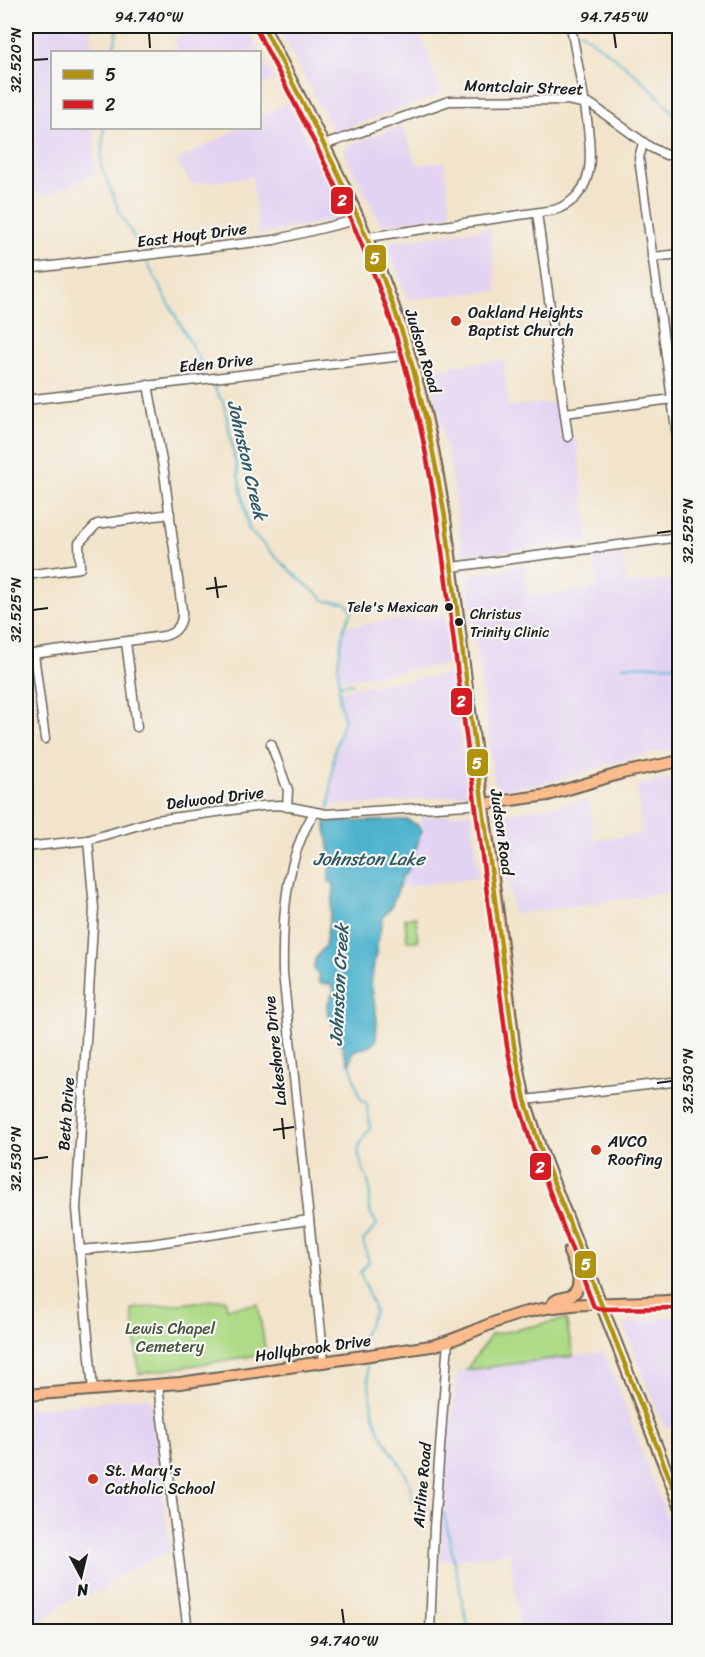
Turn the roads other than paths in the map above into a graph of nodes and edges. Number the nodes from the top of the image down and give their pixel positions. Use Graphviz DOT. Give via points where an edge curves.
graph roads {
  1 [pos="263,26"];
  2 [pos="571,26"];
  3 [pos="674,26"];
  4 [pos="680,37"];
  5 [pos="583,102"];
  6 [pos="643,143"];
  7 [pos="324,145"];
  8 [pos="680,155"];
  9 [pos="537,213"];
  10 [pos="360,219"];
  11 [pos="368,237"];
  12 [pos="680,255"];
  13 [pos="652,257"];
  14 [pos="26,269"];
  15 [pos="410,355"];
  16 [pos="148,385"];
  17 [pos="26,399"];
  18 [pos="676,399"];
  19 [pos="565,413"];
  20 [pos="568,436"];
  21 [pos="680,458"];
  22 [pos="170,514"];
  23 [pos="680,537"];
  24 [pos="452,567"];
  25 [pos="26,575"];
  26 [pos="126,642"];
  27 [pos="30,654"];
  28 [pos="137,727"];
  29 [pos="45,738"];
  30 [pos="271,744"];
  31 [pos="680,761"];
  32 [pos="483,804"];
  33 [pos="287,807"];
  34 [pos="314,813"];
  35 [pos="88,840"];
  36 [pos="26,847"];
  37 [pos="680,1081"];
  38 [pos="525,1100"];
  39 [pos="309,1220"];
  40 [pos="576,1242"];
  41 [pos="79,1250"];
  42 [pos="680,1300"];
  43 [pos="600,1302"];
  44 [pos="550,1307"];
  45 [pos="448,1341"];
  46 [pos="324,1361"];
  47 [pos="158,1385"];
  48 [pos="93,1390"];
  49 [pos="26,1395"];
  50 [pos="680,1506"];
  51 [pos="188,1632"];
  52 [pos="430,1632"];
  1 -- 7 [label="main road, Judson Road"];
  2 -- 5 [label="street"];
  3 -- 4 [label="street"];
  5 -- 6 [label="street, Montclair Street" via="599,109"];
  5 -- 7 [label="street, Montclair Street" via="454,100"];
  5 -- 9 [label="street" via="590,162 585,183 566,205"];
  6 -- 8 [label="street, Montclair Street" via="663,153"];
  6 -- 13 [label="street" via="639,158"];
  7 -- 10 [label="main road, Judson Road"];
  9 -- 11 [label="street"];
  9 -- 19 [label="street"];
  10 -- 11 [label="main road, Judson Road"];
  10 -- 14 [label="street, East Hoyt Drive" via="274,240"];
  11 -- 15 [label="main road, Judson Road"];
  12 -- 13 [label="street"];
  13 -- 18 [label="street"];
  15 -- 16 [label="street, Eden Drive"];
  15 -- 24 [label="main road, Judson Road" via="432,440"];
  16 -- 17 [label="street, Eden Drive"];
  16 -- 22 [label="street"];
  18 -- 19 [label="street"];
  18 -- 21 [label="street"];
  19 -- 20 [label="street"];
  22 -- 25 [label="street" via="98,524 79,543 80,568"];
  22 -- 26 [label="street" via="183,610 180,625 168,636"];
  23 -- 24 [label="street"];
  24 -- 32 [label="main road, Judson Road"];
  26 -- 27 [label="street"];
  26 -- 28 [label="street"];
  27 -- 29 [label="street"];
  30 -- 33 [label="street" via="288,790"];
  31 -- 32 [label="main road" via="632,770 548,795"];
  32 -- 34 [label="street, Delwood Drive"];
  32 -- 38 [label="main road, Judson Road" via="514,1045"];
  33 -- 34 [label="street, Delwood Drive"];
  33 -- 35 [label="street, Delwood Drive" via="262,806 171,818"];
  34 -- 39 [label="street, Lakeshore Drive" via="294,854 282,961"];
  35 -- 36 [label="street, Delwood Drive"];
  35 -- 41 [label="street, Beth Drive" via="94,908 76,1200"];
  37 -- 38 [label="street"];
  38 -- 40 [label="main road, Judson Road"];
  39 -- 41 [label="street" via="142,1245"];
  39 -- 46 [label="street, Lakeshore Drive"];
  40 -- 43 [label="main road, Judson Road"];
  40 -- 44 [label="main road" via="569,1252 578,1277 577,1289 556,1299"];
  41 -- 48 [label="street, Beth Drive"];
  42 -- 43 [label="main road, Hollybrook Drive"];
  43 -- 44 [label="main road, Hollybrook Drive"];
  43 -- 50 [label="main road, Judson Road"];
  44 -- 45 [label="main road, Hollybrook Drive" via="499,1320"];
  45 -- 46 [label="main road, Hollybrook Drive"];
  45 -- 52 [label="street, Airline Road"];
  46 -- 47 [label="main road, Hollybrook Drive"];
  47 -- 48 [label="main road, Hollybrook Drive"];
  47 -- 51 [label="street"];
  48 -- 49 [label="main road, Hollybrook Drive"];
}
